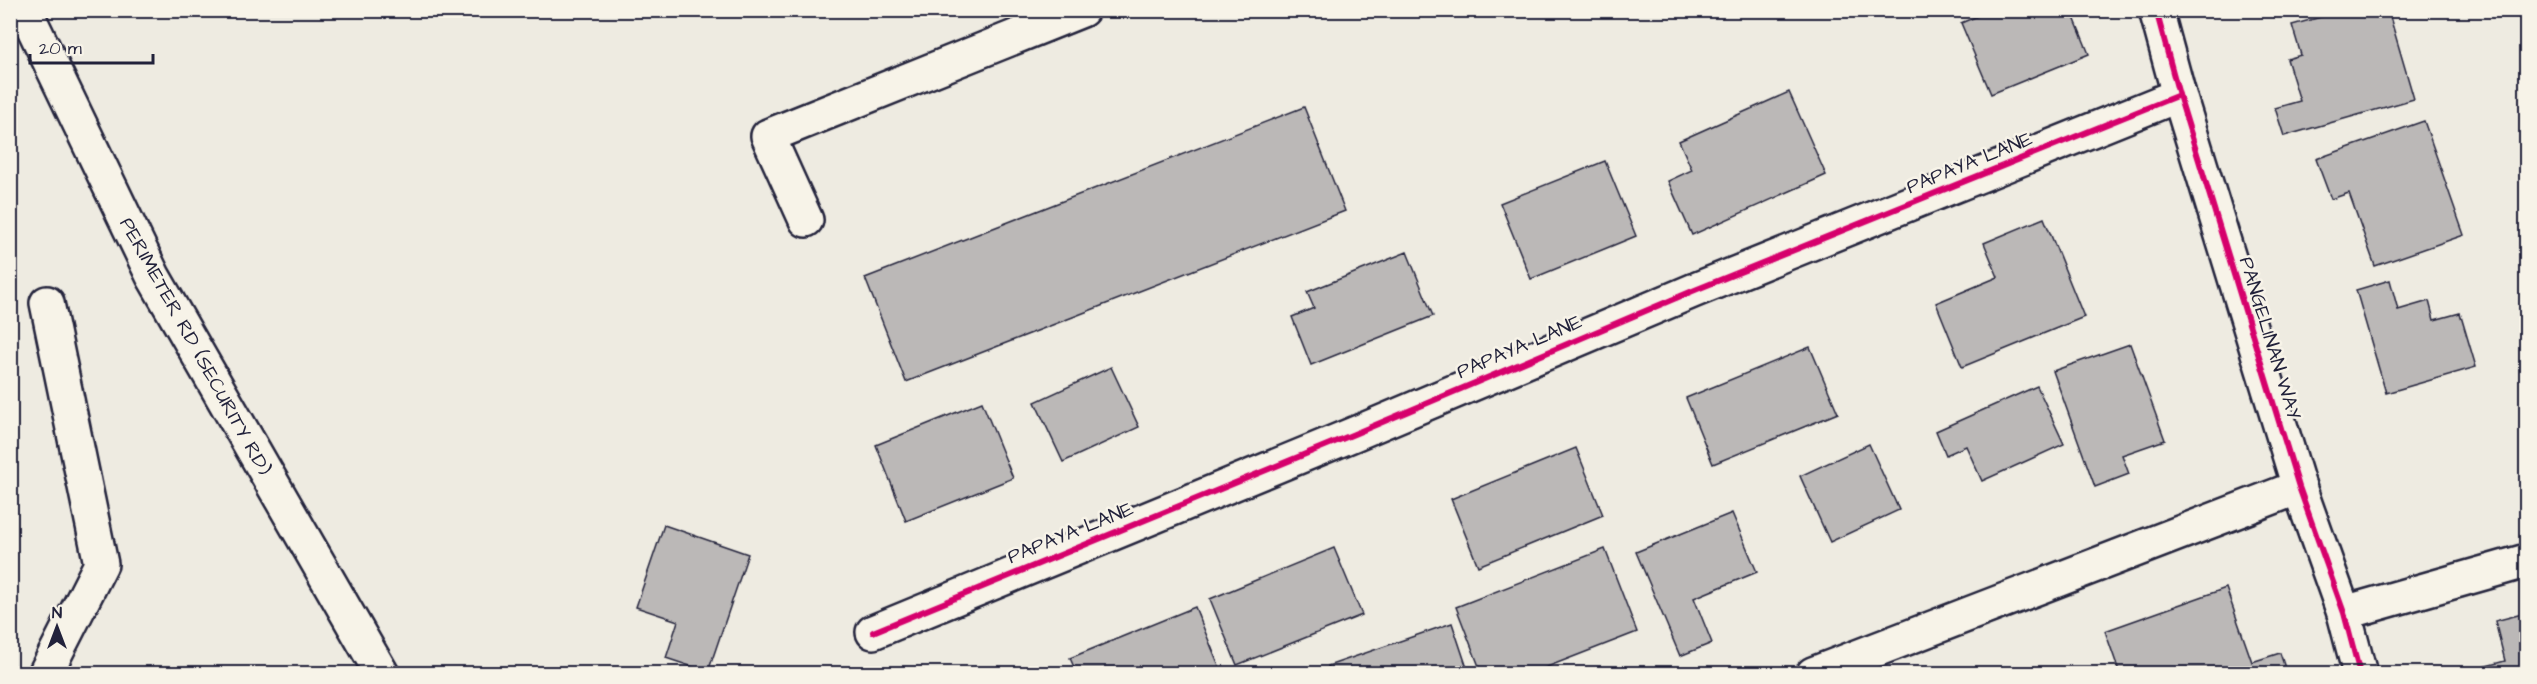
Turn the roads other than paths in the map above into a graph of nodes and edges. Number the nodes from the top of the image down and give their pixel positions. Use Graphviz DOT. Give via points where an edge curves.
graph roads {
  1 [pos="24,10"];
  2 [pos="1082,10"];
  3 [pos="2156,10"];
  4 [pos="2179,95"];
  5 [pos="806,220"];
  6 [pos="47,303"];
  7 [pos="2299,487"];
  8 [pos="2526,561"];
  9 [pos="2344,613"];
  10 [pos="873,632"];
  11 [pos="45,674"];
  12 [pos="382,674"];
  13 [pos="1813,674"];
  14 [pos="2360,674"];
  1 -- 12 [label="street, PERIMETER RD (SECURITY RD)" via="153,276"];
  2 -- 5 [label="street" via="768,136"];
  3 -- 4 [label="street, PANGELINAN WAY"];
  4 -- 7 [label="street, PANGELINAN WAY"];
  4 -- 10 [label="street, PAPAYA LANE" via="1695,290"];
  6 -- 11 [label="street" via="101,564"];
  7 -- 9 [label="street, PANGELINAN WAY"];
  7 -- 13 [label="street"];
  8 -- 9 [label="street"];
  9 -- 14 [label="street, PANGELINAN WAY"];
}
